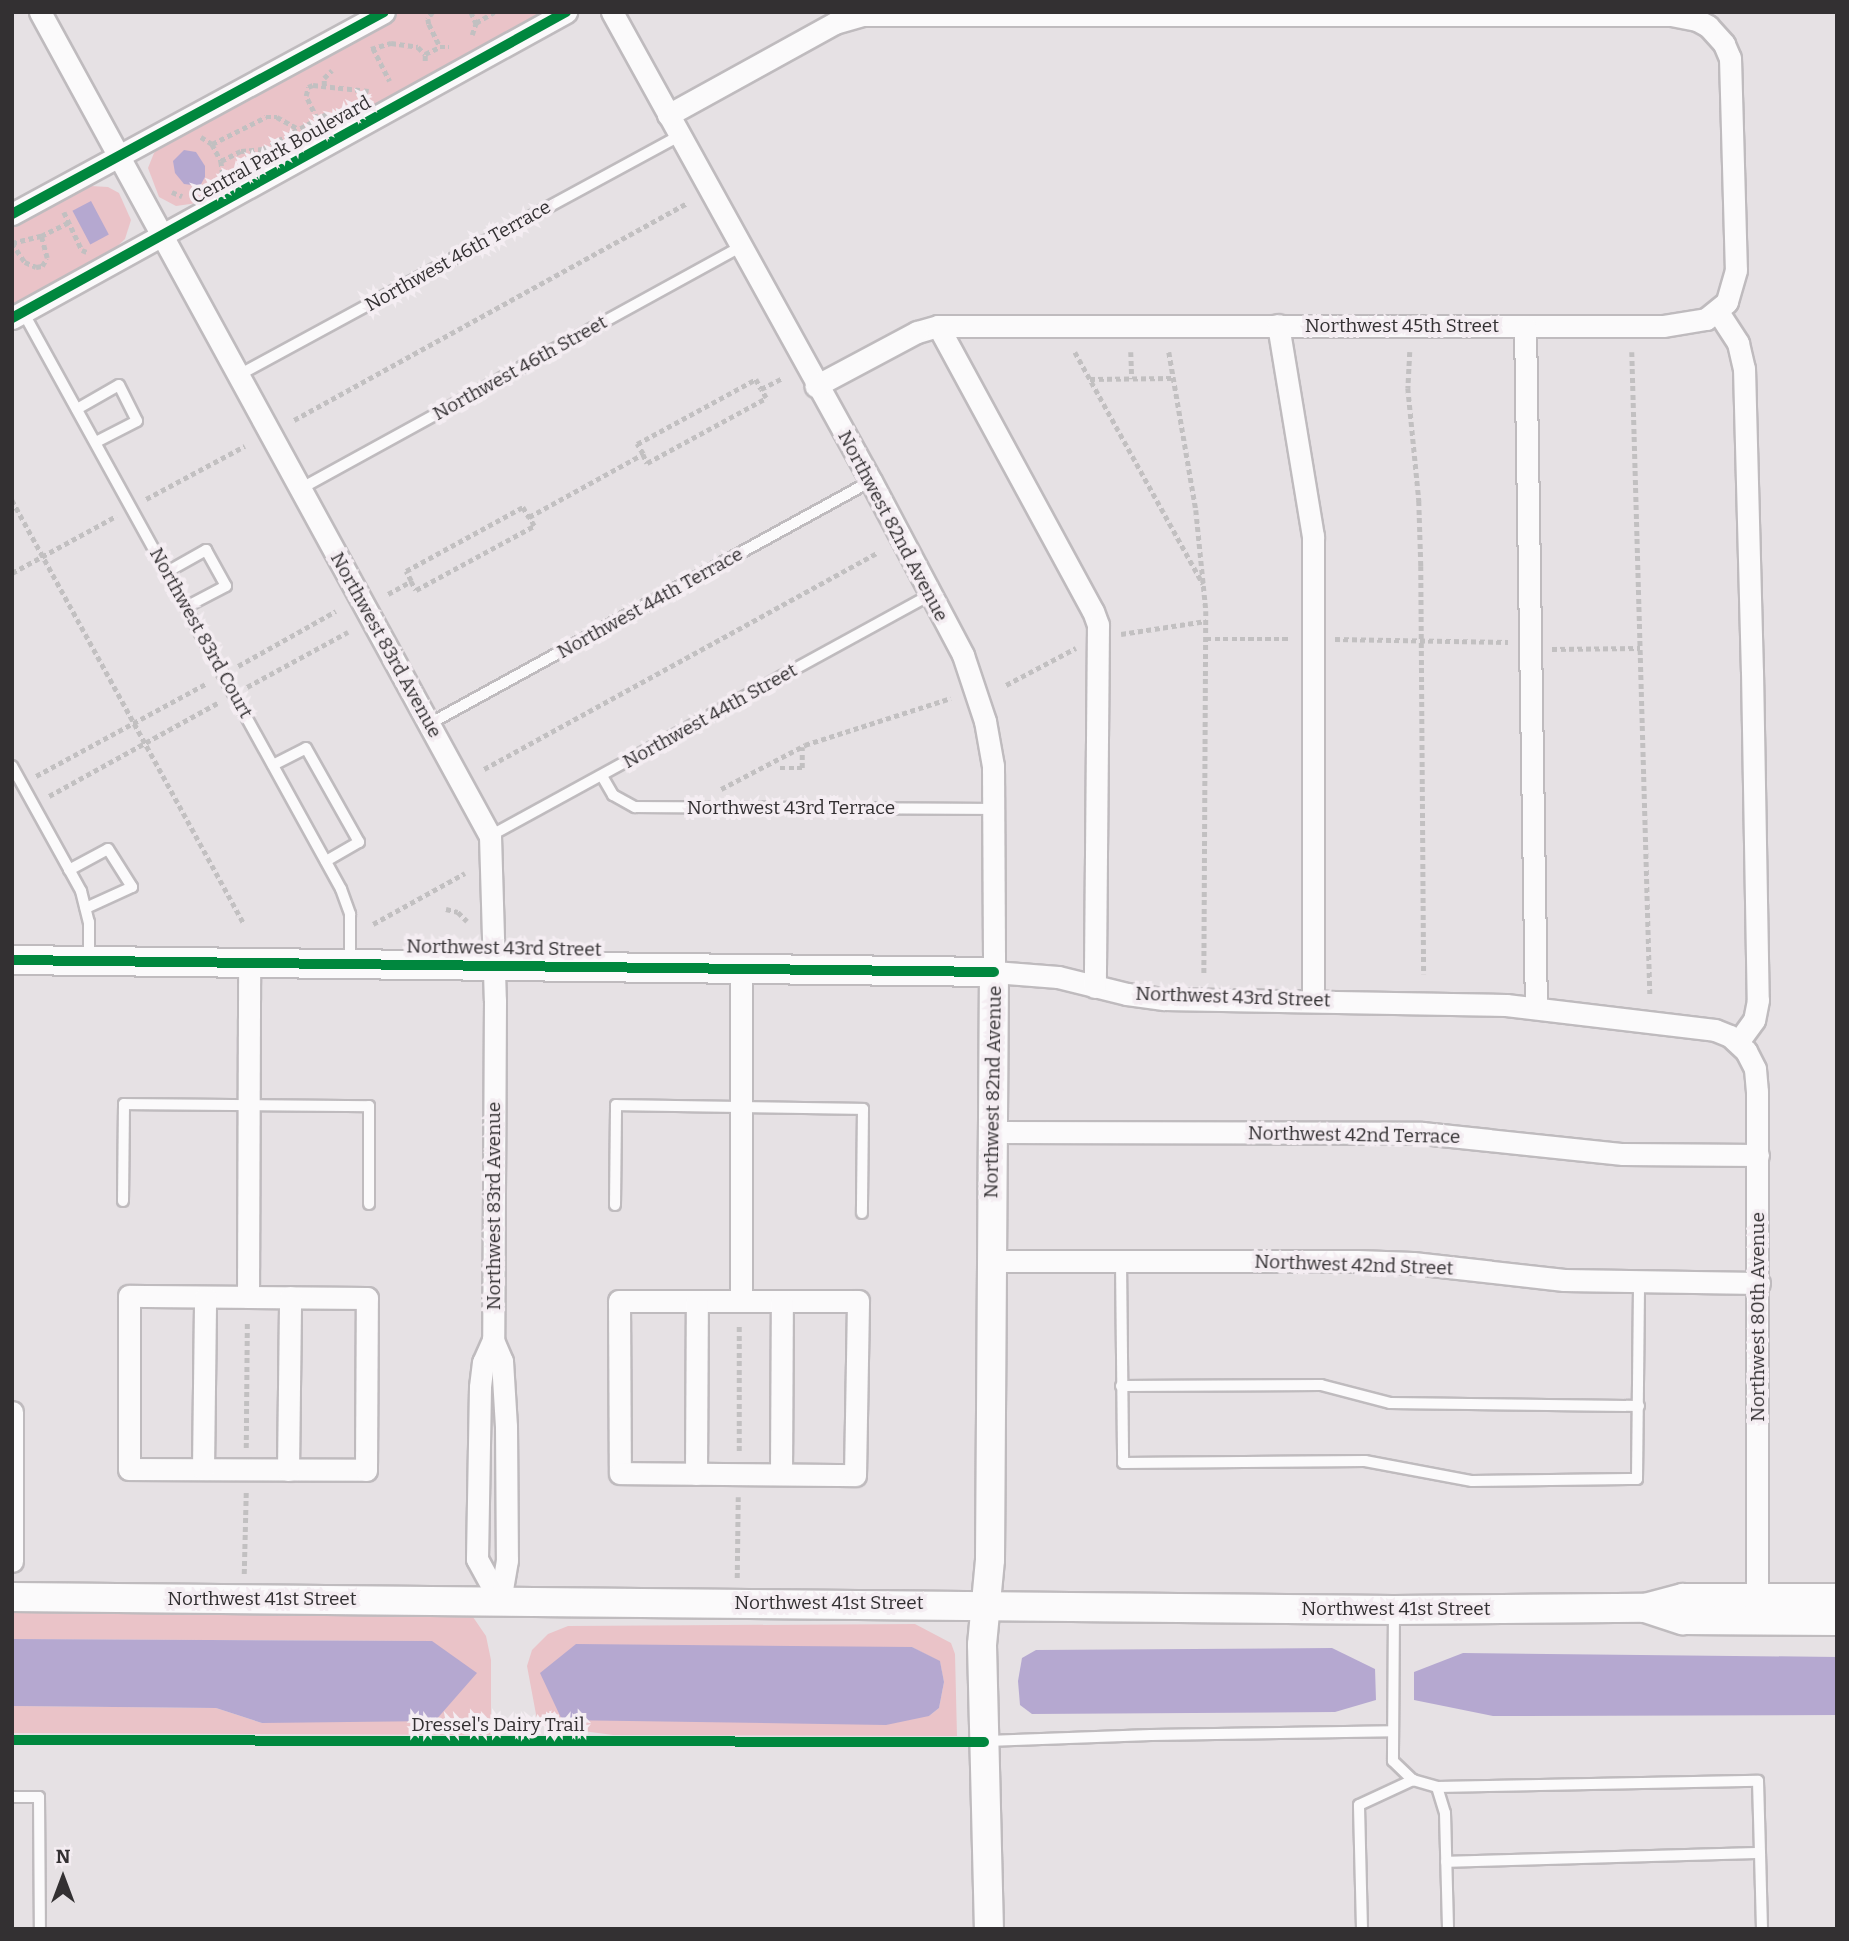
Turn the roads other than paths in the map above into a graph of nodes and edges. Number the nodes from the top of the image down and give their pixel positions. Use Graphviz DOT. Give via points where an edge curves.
graph roads {
  1 [pos="384,12"];
  2 [pos="566,12"];
  3 [pos="612,12"];
  4 [pos="43,13"];
  5 [pos="668,115"];
  6 [pos="679,136"];
  7 [pos="118,157"];
  8 [pos="12,215"];
  9 [pos="161,236"];
  10 [pos="740,247"];
  11 [pos="1717,312"];
  12 [pos="18,315"];
  13 [pos="939,326"];
  14 [pos="1278,326"];
  15 [pos="1525,326"];
  16 [pos="237,376"];
  17 [pos="817,386"];
  18 [pos="77,409"];
  19 [pos="96,443"];
  20 [pos="871,481"];
  21 [pos="300,489"];
  22 [pos="167,572"];
  23 [pos="930,595"];
  24 [pos="186,607"];
  25 [pos="429,724"];
  26 [pos="12,765"];
  27 [pos="273,765"];
  28 [pos="602,776"];
  29 [pos="995,809"];
  30 [pos="490,836"];
  31 [pos="326,861"];
  32 [pos="69,870"];
  33 [pos="86,908"];
  34 [pos="12,960"];
  35 [pos="89,961"];
  36 [pos="249,962"];
  37 [pos="351,963"];
  38 [pos="495,965"];
  39 [pos="741,968"];
  40 [pos="994,972"];
  41 [pos="1095,987"];
  42 [pos="1313,1001"];
  43 [pos="1536,1008"];
  44 [pos="1738,1042"];
  45 [pos="248,1105"];
  46 [pos="741,1107"];
  47 [pos="992,1132"];
  48 [pos="1758,1155"];
  49 [pos="122,1201"];
  50 [pos="369,1204"];
  51 [pos="615,1205"];
  52 [pos="862,1213"];
  53 [pos="991,1261"];
  54 [pos="1121,1261"];
  55 [pos="1639,1282"];
  56 [pos="1759,1283"];
  57 [pos="205,1297"];
  58 [pos="290,1297"];
  59 [pos="697,1300"];
  60 [pos="782,1300"];
  61 [pos="247,1308"];
  62 [pos="740,1311"];
  63 [pos="493,1340"];
  64 [pos="1121,1386"];
  65 [pos="1639,1406"];
  66 [pos="12,1412"];
  67 [pos="203,1469"];
  68 [pos="288,1470"];
  69 [pos="696,1474"];
  70 [pos="781,1474"];
  71 [pos="12,1561"];
  72 [pos="12,1597"];
  73 [pos="1757,1597"];
  74 [pos="1837,1598"];
  75 [pos="500,1601"];
  76 [pos="986,1604"];
  77 [pos="1645,1608"];
  78 [pos="1394,1610"];
  79 [pos="1837,1620"];
  80 [pos="1393,1731"];
  81 [pos="984,1742"];
  82 [pos="1413,1780"];
  83 [pos="1437,1787"];
  84 [pos="12,1797"];
  85 [pos="1760,1853"];
  86 [pos="1446,1862"];
  87 [pos="40,1929"];
  88 [pos="989,1929"];
  89 [pos="1362,1929"];
  90 [pos="1448,1929"];
  91 [pos="1762,1929"];
  1 -- 7 [label="street"];
  2 -- 9 [label="street, Central Park Boulevard"];
  3 -- 5 [label="street, Northwest 82nd Avenue"];
  4 -- 7 [label="street, Northwest 83rd Avenue"];
  5 -- 6 [label="street, Northwest 82nd Avenue"];
  5 -- 11 [label="street" via="835,23 863,15 1671,15 1697,20 1720,39 1731,70 1736,270 1733,290"];
  6 -- 10 [label="street, Northwest 82nd Avenue"];
  6 -- 16 [label="lane, Northwest 46th Terrace"];
  7 -- 8 [label="street"];
  7 -- 9 [label="street, Northwest 83rd Avenue"];
  9 -- 12 [label="street, Central Park Boulevard"];
  9 -- 16 [label="street, Northwest 83rd Avenue"];
  10 -- 17 [label="street, Northwest 82nd Avenue"];
  10 -- 21 [label="lane, Northwest 46th Street"];
  11 -- 15 [label="street, Northwest 45th Street" via="1679,326"];
  11 -- 44 [label="street" via="1738,343 1744,368 1758,1000 1754,1020"];
  12 -- 18 [label="lane, Northwest 83rd Court"];
  13 -- 14 [label="street, Northwest 45th Street"];
  13 -- 17 [label="street, Northwest 45th Street" via="917,332"];
  13 -- 41 [label="street" via="1098,625"];
  14 -- 15 [label="street, Northwest 45th Street"];
  14 -- 42 [label="street" via="1313,536"];
  15 -- 43 [label="street"];
  16 -- 21 [label="street, Northwest 83rd Avenue"];
  17 -- 20 [label="street, Northwest 82nd Avenue"];
  18 -- 19 [label="lane, Northwest 83rd Court"];
  18 -- 19 [label="lane" via="118,385 137,421"];
  19 -- 22 [label="lane, Northwest 83rd Court"];
  20 -- 23 [label="street, Northwest 82nd Avenue"];
  20 -- 25 [label="lane, Northwest 44th Terrace"];
  21 -- 25 [label="street, Northwest 83rd Avenue"];
  22 -- 24 [label="lane, Northwest 83rd Court"];
  22 -- 24 [label="lane" via="206,550 226,586"];
  23 -- 28 [label="lane, Northwest 44th Street"];
  23 -- 29 [label="street, Northwest 82nd Avenue" via="963,655 979,699 993,766"];
  24 -- 27 [label="lane, Northwest 83rd Court"];
  25 -- 30 [label="street, Northwest 83rd Avenue"];
  26 -- 32 [label="lane"];
  27 -- 31 [label="lane, Northwest 83rd Court"];
  27 -- 31 [label="lane" via="306,748 359,842"];
  28 -- 29 [label="lane, Northwest 43rd Terrace" via="612,795 635,807"];
  28 -- 30 [label="lane, Northwest 44th Street"];
  29 -- 40 [label="street, Northwest 82nd Avenue"];
  30 -- 38 [label="street, Northwest 83rd Avenue"];
  31 -- 37 [label="lane, Northwest 83rd Court" via="348,906"];
  32 -- 33 [label="lane"];
  32 -- 33 [label="lane" via="108,849 132,887"];
  33 -- 35 [label="lane"];
  34 -- 35 [label="street, Northwest 43rd Street"];
  35 -- 36 [label="street, Northwest 43rd Street"];
  36 -- 37 [label="street, Northwest 43rd Street"];
  36 -- 45 [label="street"];
  37 -- 38 [label="street, Northwest 43rd Street"];
  38 -- 39 [label="street, Northwest 43rd Street"];
  38 -- 63 [label="street, Northwest 83rd Avenue"];
  39 -- 40 [label="street, Northwest 43rd Street"];
  39 -- 46 [label="street"];
  40 -- 41 [label="street, Northwest 43rd Street" via="1058,977"];
  40 -- 47 [label="street, Northwest 82nd Avenue"];
  41 -- 42 [label="street, Northwest 43rd Street" via="1164,999"];
  42 -- 43 [label="street, Northwest 43rd Street" via="1472,1002"];
  43 -- 44 [label="street, Northwest 43rd Street" via="1701,1027 1723,1032"];
  44 -- 48 [label="street, Northwest 80th Avenue" via="1755,1069"];
  45 -- 49 [label="lane" via="124,1104"];
  45 -- 50 [label="lane" via="369,1106"];
  45 -- 61 [label="street"];
  46 -- 51 [label="lane" via="616,1105"];
  46 -- 52 [label="lane" via="863,1109"];
  46 -- 62 [label="street"];
  47 -- 48 [label="street, Northwest 42nd Terrace" via="1422,1133 1623,1154"];
  47 -- 53 [label="street, Northwest 82nd Avenue"];
  48 -- 56 [label="street, Northwest 80th Avenue"];
  53 -- 54 [label="street, Northwest 42nd Street"];
  53 -- 76 [label="street, Northwest 82nd Avenue"];
  54 -- 55 [label="street, Northwest 42nd Street" via="1386,1262 1564,1280"];
  54 -- 64 [label="lane"];
  55 -- 56 [label="street, Northwest 42nd Street"];
  55 -- 65 [label="lane"];
  56 -- 73 [label="street, Northwest 80th Avenue"];
  57 -- 61 [label="street"];
  57 -- 67 [label="street"];
  57 -- 67 [label="street" via="129,1296 129,1469"];
  58 -- 61 [label="street"];
  58 -- 68 [label="street"];
  58 -- 68 [label="street" via="367,1298 366,1470"];
  59 -- 62 [label="street"];
  59 -- 69 [label="street"];
  59 -- 69 [label="street" via="619,1300 620,1474"];
  60 -- 62 [label="street"];
  60 -- 70 [label="street"];
  60 -- 70 [label="street" via="858,1300 855,1475"];
  63 -- 75 [label="street, Northwest 83rd Avenue" via="502,1361 506,1426 507,1560"];
  63 -- 75 [label="street, Northwest 83rd Avenue" via="483,1362 480,1387 477,1559"];
  64 -- 65 [label="lane" via="1321,1385 1390,1403"];
  64 -- 65 [label="lane" via="1124,1463 1365,1461 1472,1481 1637,1479"];
  66 -- 71 [label="street"];
  67 -- 68 [label="street"];
  69 -- 70 [label="street"];
  72 -- 75 [label="street, Northwest 41st Street"];
  73 -- 74 [label="street, Northwest 41st Street"];
  73 -- 77 [label="street, Northwest 41st Street" via="1683,1598"];
  75 -- 76 [label="street, Northwest 41st Street"];
  76 -- 78 [label="street, Northwest 41st Street"];
  76 -- 81 [label="street, Northwest 82nd Avenue"];
  77 -- 78 [label="street, Northwest 41st Street"];
  77 -- 79 [label="street, Northwest 41st Street" via="1683,1620"];
  78 -- 80 [label="lane"];
  80 -- 81 [label="lane"];
  80 -- 82 [label="lane" via="1393,1761"];
  81 -- 88 [label="street, Northwest 82nd Avenue"];
  82 -- 83 [label="lane"];
  82 -- 89 [label="lane" via="1359,1805"];
  83 -- 85 [label="lane" via="1758,1781"];
  83 -- 86 [label="lane" via="1445,1813"];
  84 -- 87 [label="lane" via="39,1797"];
  85 -- 86 [label="lane"];
  85 -- 91 [label="lane"];
  86 -- 90 [label="lane"];
}
